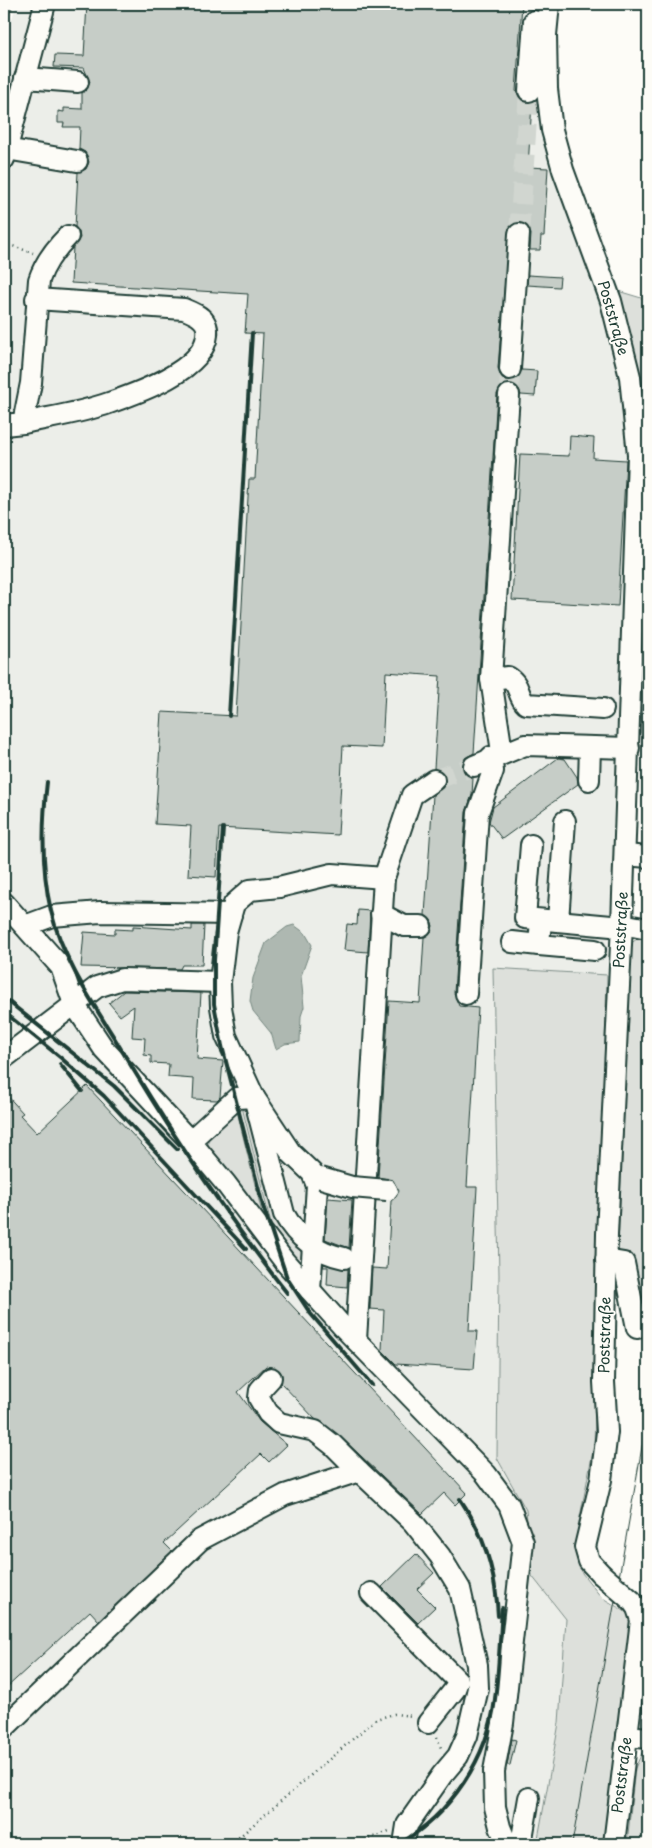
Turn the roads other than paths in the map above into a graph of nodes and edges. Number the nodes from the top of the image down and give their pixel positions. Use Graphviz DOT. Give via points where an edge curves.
graph roads {
  1 [pos="45,4"];
  2 [pos="535,4"];
  3 [pos="549,4"];
  4 [pos="25,78"];
  5 [pos="78,82"];
  6 [pos="529,92"];
  7 [pos="5,154"];
  8 [pos="77,160"];
  9 [pos="519,234"];
  10 [pos="68,236"];
  11 [pos="36,299"];
  12 [pos="510,369"];
  13 [pos="509,395"];
  14 [pos="13,424"];
  15 [pos="491,679"];
  16 [pos="603,709"];
  17 [pos="590,746"];
  18 [pos="629,748"];
  19 [pos="489,758"];
  20 [pos="434,780"];
  21 [pos="589,780"];
  22 [pos="565,821"];
  23 [pos="531,845"];
  24 [pos="624,855"];
  25 [pos="648,856"];
  26 [pos="384,878"];
  27 [pos="4,904"];
  28 [pos="231,914"];
  29 [pos="381,914"];
  30 [pos="550,921"];
  31 [pos="25,926"];
  32 [pos="421,926"];
  33 [pos="622,926"];
  34 [pos="648,929"];
  35 [pos="512,942"];
  36 [pos="539,945"];
  37 [pos="595,950"];
  38 [pos="220,982"];
  39 [pos="466,994"];
  40 [pos="74,1004"];
  41 [pos="4,1058"];
  42 [pos="254,1097"];
  43 [pos="190,1141"];
  44 [pos="317,1175"];
  45 [pos="388,1190"];
  46 [pos="344,1258"];
  47 [pos="606,1260"];
  48 [pos="310,1290"];
  49 [pos="638,1328"];
  50 [pos="356,1340"];
  51 [pos="271,1378"];
  52 [pos="359,1471"];
  53 [pos="371,1593"];
  54 [pos="458,1681"];
  55 [pos="428,1723"];
  56 [pos="4,1728"];
  57 [pos="467,1736"];
  58 [pos="627,1736"];
  59 [pos="648,1738"];
  60 [pos="529,1798"];
  61 [pos="405,1834"];
  62 [pos="507,1844"];
  63 [pos="521,1844"];
  64 [pos="614,1844"];
  1 -- 4 [label="street"];
  2 -- 6 [label="street"];
  3 -- 18 [label="street, Poststraße" via="547,89 552,130 563,170 611,301 630,377 638,455"];
  4 -- 5 [label="street"];
  4 -- 7 [label="street"];
  7 -- 8 [label="street"];
  9 -- 12 [label="street"];
  10 -- 11 [label="street" via="48,259 39,280"];
  11 -- 14 [label="street" via="31,383"];
  11 -- 14 [label="street" via="184,309 201,318 208,329 206,344 197,358 180,371 138,392 108,404"];
  13 -- 15 [label="street"];
  15 -- 16 [label="street" via="508,676 514,680 526,704"];
  15 -- 19 [label="street"];
  17 -- 18 [label="street"];
  17 -- 19 [label="street" via="525,745"];
  17 -- 21 [label="street"];
  18 -- 24 [label="street, Poststraße"];
  19 -- 39 [label="street" via="492,771 478,813"];
  20 -- 26 [label="street" via="412,795"];
  22 -- 30 [label="street"];
  23 -- 30 [label="street" via="525,918"];
  24 -- 25 [label="street"];
  24 -- 33 [label="street, Poststraße"];
  26 -- 28 [label="street" via="332,874 279,887 250,890 234,904"];
  26 -- 29 [label="street"];
  27 -- 31 [label="street"];
  28 -- 31 [label="street" via="100,912 52,916"];
  28 -- 38 [label="street"];
  29 -- 32 [label="street" via="404,926"];
  29 -- 50 [label="street"];
  30 -- 33 [label="street"];
  30 -- 36 [label="street"];
  31 -- 40 [label="street" via="61,967"];
  33 -- 34 [label="street"];
  33 -- 47 [label="street, Poststraße"];
  35 -- 36 [label="street"];
  36 -- 37 [label="street"];
  38 -- 40 [label="street" via="122,979 97,987"];
  38 -- 42 [label="street" via="226,1036"];
  40 -- 41 [label="street"];
  40 -- 43 [label="street" via="104,1049"];
  42 -- 43 [label="street" via="237,1098"];
  42 -- 44 [label="street" via="291,1153"];
  42 -- 46 [label="street" via="284,1214 292,1229 321,1251"];
  43 -- 48 [label="street"];
  44 -- 45 [label="street, bridge" via="352,1187"];
  44 -- 48 [label="street"];
  47 -- 49 [label="street" via="624,1263"];
  47 -- 58 [label="street, Poststraße, bridge" via="604,1382 607,1432 601,1480 585,1547 589,1561 632,1601 641,1620"];
  48 -- 50 [label="street"];
  50 -- 62 [label="street" via="486,1474 509,1505 523,1542 503,1723 494,1771 495,1807"];
  51 -- 52 [label="street" via="260,1390 259,1398 268,1413 279,1423 315,1431"];
  52 -- 56 [label="street" via="285,1495 200,1540"];
  52 -- 57 [label="street" via="413,1522 440,1556 460,1589 478,1673 478,1688"];
  53 -- 54 [label="street"];
  54 -- 55 [label="street"];
  54 -- 57 [label="street"];
  57 -- 61 [label="street" via="458,1756 442,1775"];
  58 -- 59 [label="street"];
  58 -- 64 [label="street, Poststraße"];
  60 -- 63 [label="street"];
}
